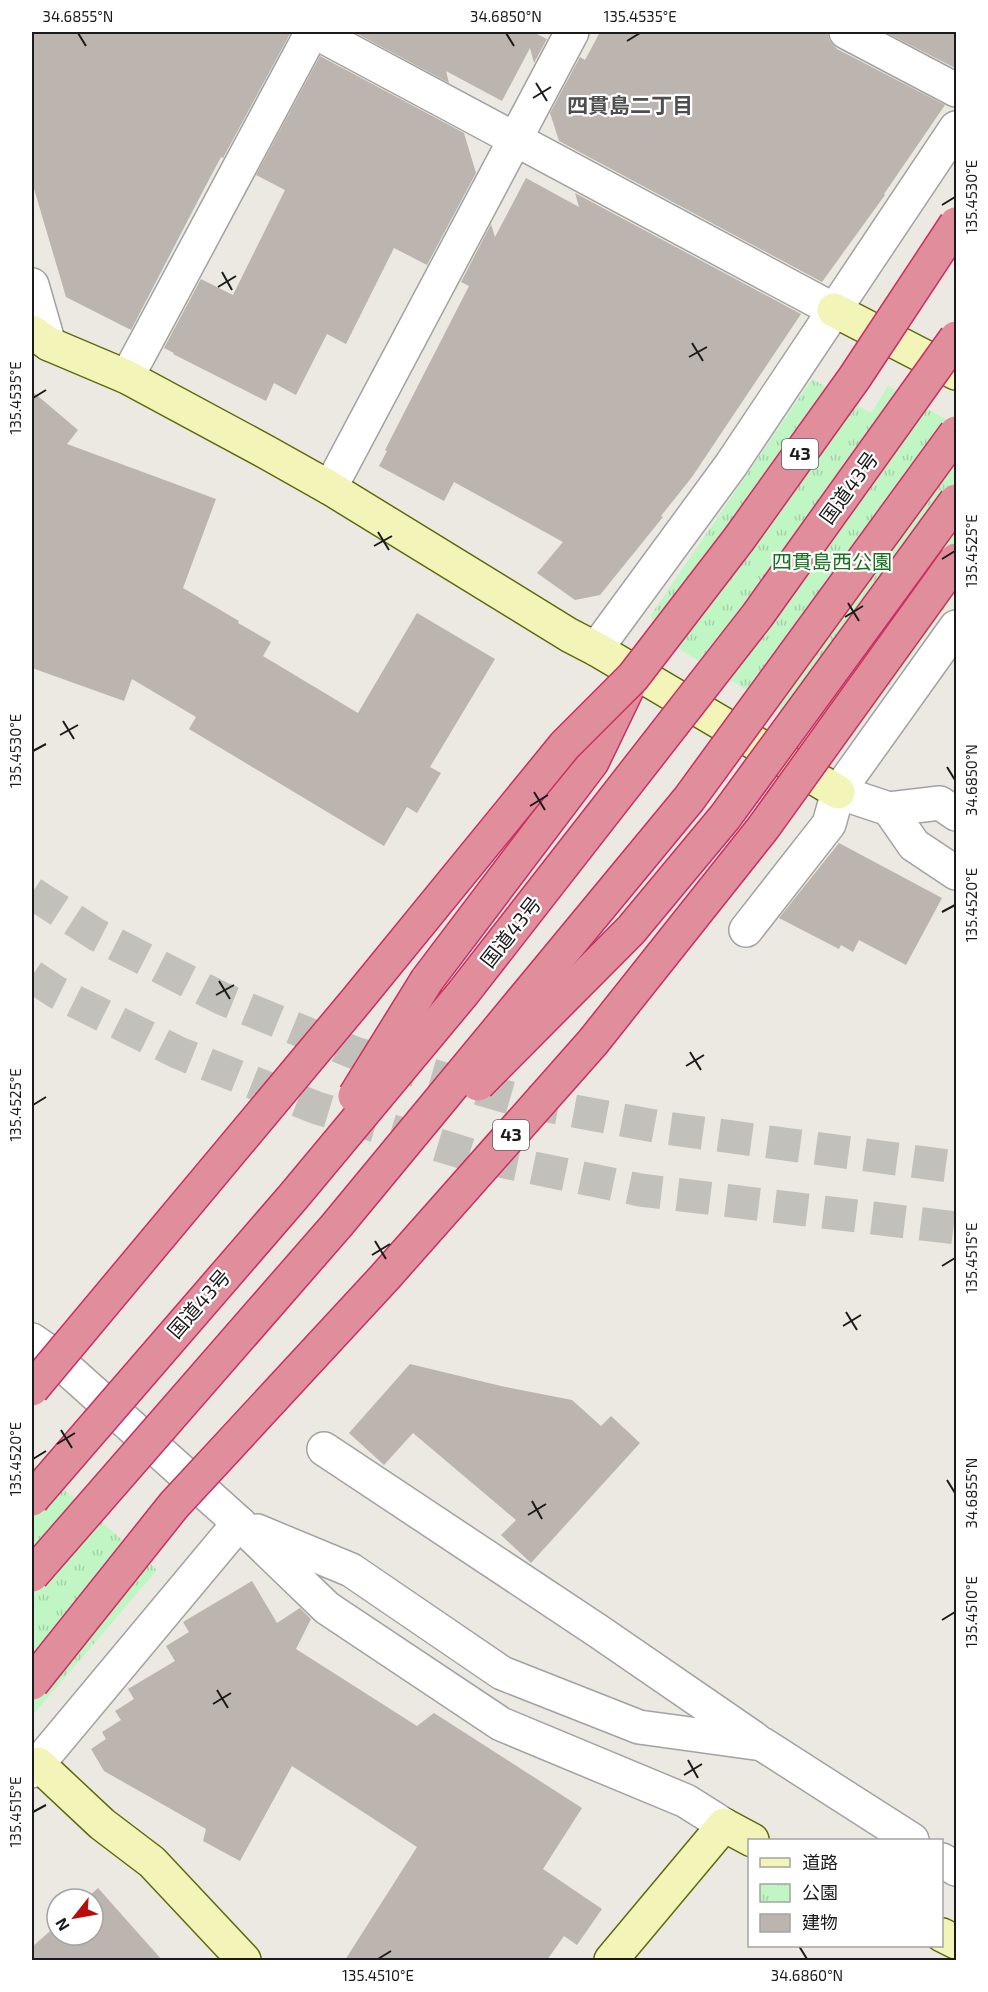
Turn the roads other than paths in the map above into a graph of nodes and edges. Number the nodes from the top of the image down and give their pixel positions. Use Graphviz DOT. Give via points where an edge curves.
graph roads {
  1 [pos="313,32"];
  2 [pos="572,32"];
  3 [pos="846,32"];
  4 [pos="957,90"];
  5 [pos="957,128"];
  6 [pos="516,138"];
  7 [pos="957,224"];
  8 [pos="32,285"];
  9 [pos="834,310"];
  10 [pos="40,338"];
  11 [pos="957,338"];
  12 [pos="957,373"];
  13 [pos="127,377"];
  14 [pos="957,433"];
  15 [pos="330,488"];
  16 [pos="957,501"];
  17 [pos="957,560"];
  18 [pos="957,627"];
  19 [pos="596,649"];
  20 [pos="633,677"];
  21 [pos="838,792"];
  22 [pos="889,809"];
  23 [pos="957,814"];
  24 [pos="957,873"];
  25 [pos="746,930"];
  26 [pos="293,1197"];
  27 [pos="337,1225"];
  28 [pos="32,1318"];
  29 [pos="36,1352"];
  30 [pos="32,1389"];
  31 [pos="324,1449"];
  32 [pos="32,1499"];
  33 [pos="239,1523"];
  34 [pos="32,1575"];
  35 [pos="32,1683"];
  36 [pos="762,1744"];
  37 [pos="35,1767"];
  38 [pos="738,1833"];
  39 [pos="910,1839"];
  40 [pos="943,1861"];
  41 [pos="957,1869"];
  42 [pos="943,1935"];
  43 [pos="957,1942"];
  44 [pos="244,1960"];
  45 [pos="611,1960"];
  1 -- 6 [label="street"];
  1 -- 13 [label="street"];
  2 -- 6 [label="street"];
  3 -- 4 [label="street"];
  5 -- 9 [label="street"];
  6 -- 9 [label="street"];
  6 -- 15 [label="street"];
  7 -- 20 [label="highway, 43, bridge" via="855,377 739,539"];
  8 -- 10 [label="street"];
  9 -- 12 [label="street"];
  9 -- 19 [label="street" via="731,465"];
  10 -- 13 [label="street"];
  11 -- 26 [label="highway, 国道43号, bridge" via="757,616 646,760 463,993"];
  13 -- 15 [label="street"];
  14 -- 27 [label="highway, bridge" via="689,799"];
  15 -- 19 [label="street"];
  16 -- 27 [label="highway, bridge" via="725,817 632,930"];
  17 -- 35 [label="highway, 43, bridge" via="763,828 593,1042 174,1505"];
  18 -- 21 [label="street"];
  19 -- 21 [label="street"];
  20 -- 26 [label="highway, bridge" via="592,762 427,980"];
  20 -- 30 [label="highway, 43, bridge" via="565,745"];
  21 -- 22 [label="street"];
  21 -- 25 [label="street" via="829,824"];
  22 -- 23 [label="street" via="940,803"];
  22 -- 24 [label="street" via="914,845"];
  26 -- 32 [label="highway, 国道43号, bridge"];
  27 -- 34 [label="highway, bridge"];
  28 -- 29 [label="street"];
  29 -- 33 [label="street"];
  31 -- 36 [label="street"];
  33 -- 36 [label="street" via="351,1570 502,1673 639,1727"];
  33 -- 37 [label="street"];
  33 -- 38 [label="street" via="327,1608 501,1724 686,1801"];
  36 -- 39 [label="street"];
  37 -- 44 [label="street" via="152,1862"];
  38 -- 45 [label="street"];
  40 -- 41 [label="street"];
  42 -- 43 [label="street"];
}
